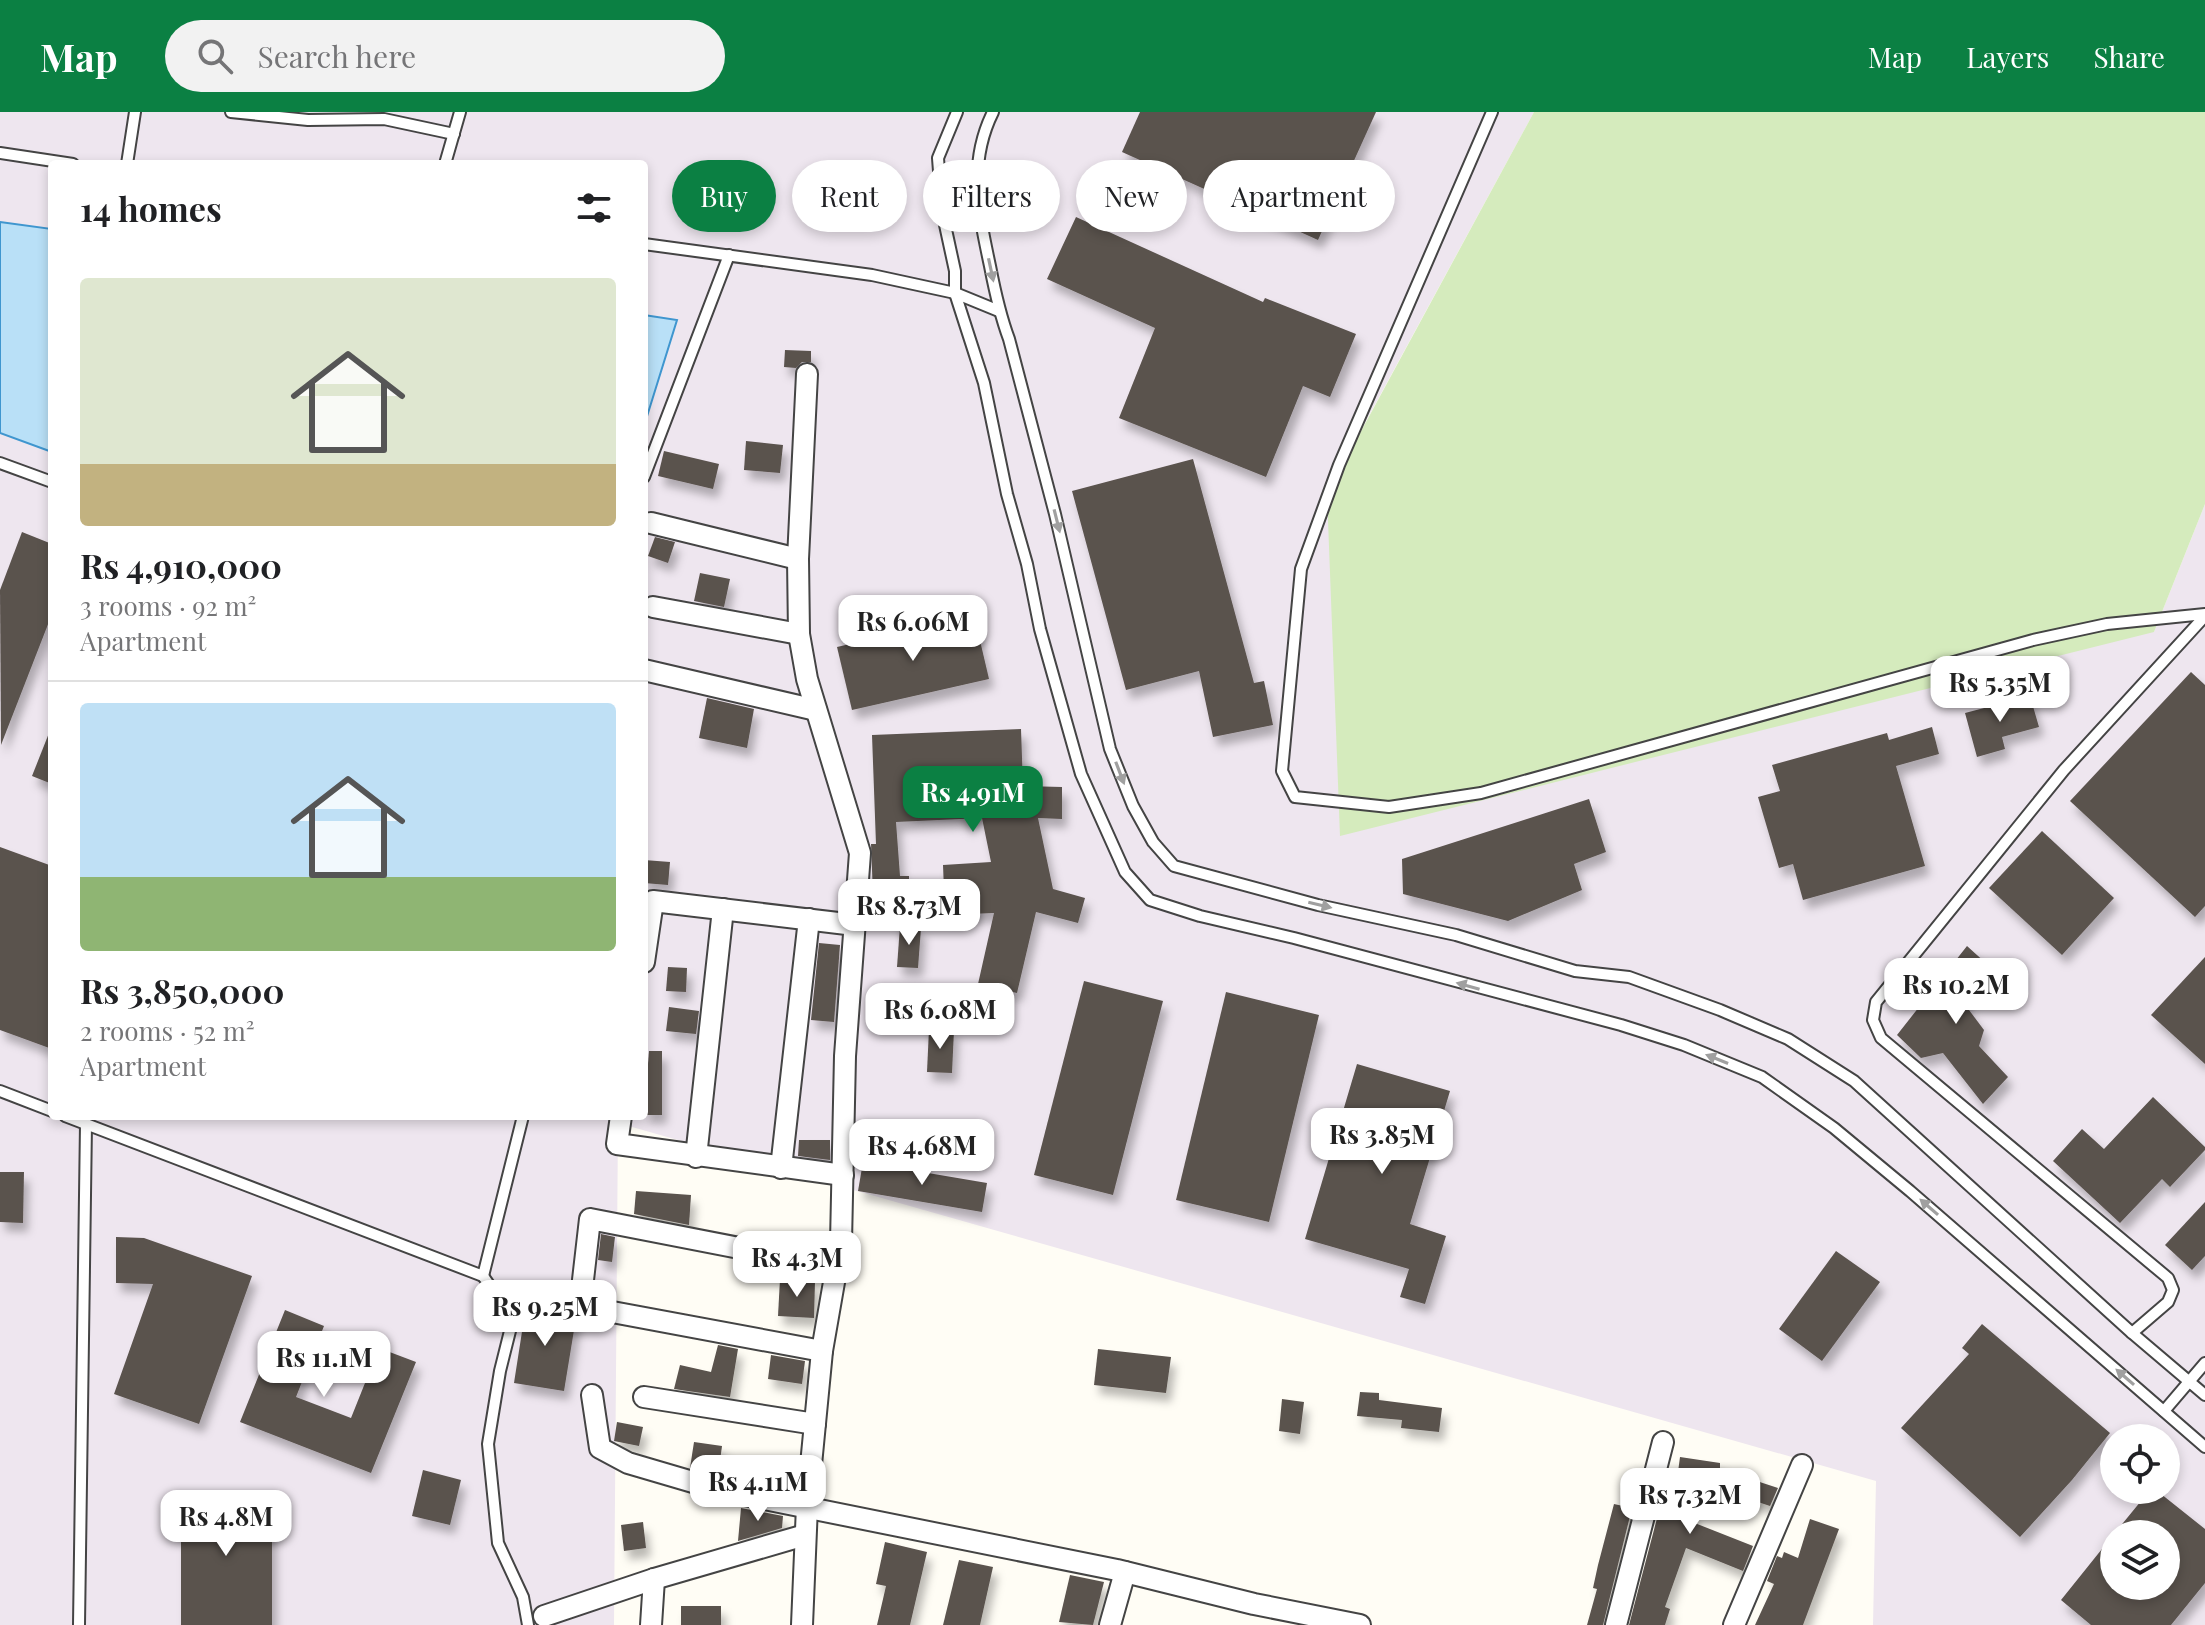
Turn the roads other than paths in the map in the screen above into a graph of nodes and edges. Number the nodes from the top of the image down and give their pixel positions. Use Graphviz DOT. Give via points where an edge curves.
graph roads {
  1 [pos="231,112"];
  2 [pos="460,112"];
  3 [pos="957,112"];
  4 [pos="993,112"];
  5 [pos="1492,112"];
  6 [pos="138,113"];
  7 [pos="382,116"];
  8 [pos="454,134"];
  9 [pos="0,153"];
  10 [pos="48,160"];
  11 [pos="128,160"];
  12 [pos="446,160"];
  13 [pos="648,245"];
  14 [pos="729,255"];
  15 [pos="955,293"];
  16 [pos="999,311"];
  17 [pos="807,374"];
  18 [pos="0,463"];
  19 [pos="648,467"];
  20 [pos="48,481"];
  21 [pos="651,523"];
  22 [pos="798,559"];
  23 [pos="653,607"];
  24 [pos="2205,615"];
  25 [pos="799,634"];
  26 [pos="648,671"];
  27 [pos="816,710"];
  28 [pos="723,909"];
  29 [pos="809,919"];
  30 [pos="855,925"];
  31 [pos="648,935"];
  32 [pos="0,1091"];
  33 [pos="48,1109"];
  34 [pos="76,1120"];
  35 [pos="522,1120"];
  36 [pos="620,1120"];
  37 [pos="86,1124"];
  38 [pos="696,1157"];
  39 [pos="781,1168"];
  40 [pos="843,1175"];
  41 [pos="837,1267"];
  42 [pos="483,1276"];
  43 [pos="2132,1333"];
  44 [pos="822,1351"];
  45 [pos="2205,1363"];
  46 [pos="2189,1381"];
  47 [pos="592,1395"];
  48 [pos="2205,1395"];
  49 [pos="644,1397"];
  50 [pos="2164,1411"];
  51 [pos="815,1424"];
  52 [pos="1663,1442"];
  53 [pos="2205,1447"];
  54 [pos="1802,1465"];
  55 [pos="807,1506"];
  56 [pos="805,1535"];
  57 [pos="1125,1572"];
  58 [pos="654,1579"];
  59 [pos="1254,1604"];
  60 [pos="536,1620"];
  61 [pos="79,1625"];
  62 [pos="651,1625"];
  63 [pos="802,1625"];
  64 [pos="1110,1625"];
  65 [pos="1247,1625"];
  66 [pos="1360,1625"];
  67 [pos="1616,1625"];
  68 [pos="1734,1625"];
  1 -- 7 [label="lane" via="308,120"];
  2 -- 8 [label="lane"];
  3 -- 15 [label="lane" via="938,158"];
  4 -- 16 [label="lane, one-way" via="977,168 979,217"];
  5 -- 24 [label="lane" via="1339,465 1301,569 1282,771 1295,797 1389,807 1481,793 2033,640 2107,624"];
  6 -- 11 [label="lane"];
  7 -- 8 [label="lane"];
  8 -- 12 [label="lane"];
  9 -- 10 [label="lane"];
  13 -- 14 [label="lane"];
  14 -- 15 [label="lane"];
  14 -- 19 [label="lane"];
  15 -- 16 [label="lane"];
  50 -- 15 [label="lane, one-way" via="1910,1191 1762,1077 1621,1025 1150,900 1125,872 1081,774 1040,629 984,383"];
  16 -- 43 [label="lane, one-way" via="1055,514 1110,749 1133,806 1174,866 1456,935 1575,971 1629,977 1788,1039 1854,1081"];
  17 -- 22 [label="street"];
  18 -- 20 [label="lane"];
  21 -- 22 [label="street"];
  22 -- 25 [label="street"];
  23 -- 25 [label="street"];
  24 -- 43 [label="lane" via="2064,770 1876,1002 1873,1020 1881,1038 2168,1278 2173,1290 2168,1302"];
  25 -- 27 [label="street"];
  26 -- 27 [label="street"];
  27 -- 30 [label="street" via="860,853"];
  28 -- 29 [label="street"];
  28 -- 31 [label="street" via="653,901"];
  28 -- 38 [label="street"];
  29 -- 30 [label="street"];
  29 -- 39 [label="street"];
  30 -- 40 [label="street"];
  32 -- 33 [label="lane"];
  34 -- 37 [label="lane"];
  35 -- 42 [label="lane"];
  36 -- 38 [label="street" via="617,1144"];
  37 -- 42 [label="lane"];
  37 -- 61 [label="lane"];
  38 -- 39 [label="street"];
  39 -- 40 [label="street"];
  40 -- 41 [label="street"];
  41 -- 44 [label="street"];
  41 -- 44 [label="street" via="590,1219 580,1306"];
  42 -- 60 [label="lane" via="513,1319 488,1444 498,1543"];
  43 -- 46 [label="lane"];
  44 -- 51 [label="street"];
  45 -- 46 [label="lane"];
  46 -- 48 [label="lane"];
  46 -- 50 [label="lane"];
  47 -- 55 [label="street" via="600,1448 628,1463 720,1490"];
  49 -- 51 [label="street"];
  50 -- 53 [label="lane"];
  51 -- 55 [label="street"];
  52 -- 67 [label="street"];
  54 -- 68 [label="street"];
  55 -- 56 [label="street"];
  55 -- 57 [label="street"];
  56 -- 58 [label="street"];
  56 -- 63 [label="street"];
  57 -- 59 [label="street"];
  57 -- 64 [label="street"];
  58 -- 60 [label="street"];
  58 -- 62 [label="street"];
  59 -- 65 [label="street"];
  59 -- 66 [label="street"];
}
